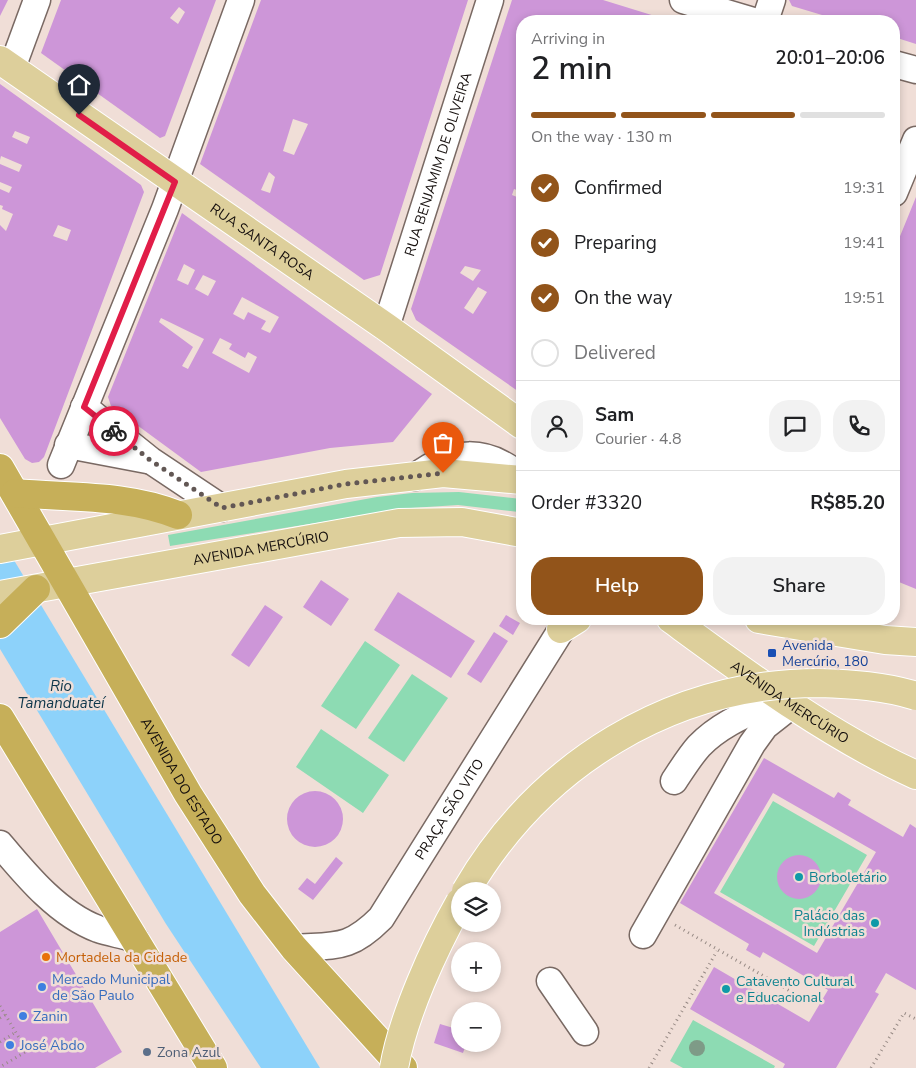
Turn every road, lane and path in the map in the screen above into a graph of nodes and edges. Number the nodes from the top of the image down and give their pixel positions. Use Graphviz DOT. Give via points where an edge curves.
graph roads {
  1 [pos="37,0"];
  2 [pos="241,0"];
  3 [pos="490,0"];
  4 [pos="683,0"];
  5 [pos="772,0"];
  6 [pos="733,15"];
  7 [pos="767,15"];
  8 [pos="6,64"];
  9 [pos="900,66"];
  10 [pos="916,70"];
  11 [pos="916,140"];
  12 [pos="900,179"];
  13 [pos="175,182"];
  14 [pos="386,327"];
  15 [pos="84,407"];
  16 [pos="516,421"];
  17 [pos="150,460"];
  18 [pos="0,468"];
  19 [pos="516,479"];
  20 [pos="15,492"];
  21 [pos="222,508"];
  22 [pos="178,515"];
  23 [pos="516,532"];
  24 [pos="37,542"];
  25 [pos="0,549"];
  26 [pos="51,585"];
  27 [pos="0,595"];
  28 [pos="0,624"];
  29 [pos="567,625"];
  30 [pos="680,625"];
  31 [pos="795,625"];
  32 [pos="890,625"];
  33 [pos="916,635"];
  34 [pos="916,642"];
  35 [pos="916,696"];
  36 [pos="788,701"];
  37 [pos="0,718"];
  38 [pos="916,775"];
  39 [pos="674,781"];
  40 [pos="0,844"];
  41 [pos="473,882"];
  42 [pos="451,918"];
  43 [pos="650,924"];
  44 [pos="136,939"];
  45 [pos="294,948"];
  46 [pos="717,951"];
  47 [pos="550,981"];
  48 [pos="809,1002"];
  49 [pos="0,1006"];
  50 [pos="5,1015"];
  51 [pos="0,1018"];
  52 [pos="916,1019"];
  53 [pos="16,1032"];
  54 [pos="585,1032"];
  55 [pos="0,1042"];
  56 [pos="0,1067"];
  57 [pos="213,1068"];
  58 [pos="394,1068"];
  59 [pos="403,1068"];
  60 [pos="648,1068"];
  61 [pos="872,1068"];
  1 -- 8 [label="street"];
  2 -- 13 [label="street"];
  3 -- 14 [label="street, RUA BENJAMIM DE OLIVEIRA"];
  4 -- 6 [label="street"];
  5 -- 7 [label="street"];
  8 -- 13 [label="main road, RUA SANTA ROSA"];
  9 -- 10 [label="street"];
  11 -- 12 [label="street"];
  13 -- 14 [label="main road, RUA SANTA ROSA"];
  13 -- 15 [label="street"];
  14 -- 16 [label="main road, RUA SANTA ROSA"];
  15 -- 17 [label="street"];
  15 -- 17 [label="street" via="65,455"];
  17 -- 21 [label="street"];
  18 -- 20 [label="highway, AVENIDA DO ESTADO"];
  19 -- 21 [label="main road" via="443,473 346,484"];
  20 -- 22 [label="highway" via="120,499 146,503"];
  20 -- 24 [label="highway, AVENIDA DO ESTADO"];
  21 -- 22 [label="main road"];
  22 -- 24 [label="main road"];
  23 -- 26 [label="main road, AVENIDA MERCÚRIO" via="462,522 399,523"];
  24 -- 25 [label="main road"];
  24 -- 26 [label="highway, AVENIDA DO ESTADO"];
  26 -- 27 [label="main road, AVENIDA MERCÚRIO"];
  26 -- 28 [label="highway"];
  26 -- 45 [label="highway, AVENIDA DO ESTADO" via="252,894"];
  29 -- 45 [label="street, PRAÇA SÃO VITO" via="381,918 350,942"];
  30 -- 36 [label="main road, AVENIDA MERCÚRIO"];
  31 -- 34 [label="main road"];
  32 -- 33 [label="main road"];
  35 -- 41 [label="main road, bridge" via="849,684 798,684 741,690 645,721 560,777 518,820"];
  36 -- 38 [label="main road, AVENIDA MERCÚRIO" via="862,748"];
  36 -- 39 [label="street" via="736,719 716,732 699,746"];
  36 -- 43 [label="street" via="752,744"];
  37 -- 44 [label="highway"];
  40 -- 44 [label="street" via="36,887 61,906 98,928"];
  42 -- 58 [label="main road, bridge" via="418,991"];
  43 -- 46 [label="path"];
  44 -- 57 [label="highway"];
  45 -- 59 [label="highway, AVENIDA DO ESTADO"];
  46 -- 48 [label="path"];
  46 -- 60 [label="path"];
  47 -- 54 [label="street"];
  49 -- 50 [label="path"];
  50 -- 51 [label="path"];
  50 -- 53 [label="path"];
  52 -- 61 [label="path" via="904,1013"];
  53 -- 55 [label="path"];
  53 -- 56 [label="path" via="27,1051"];
}
